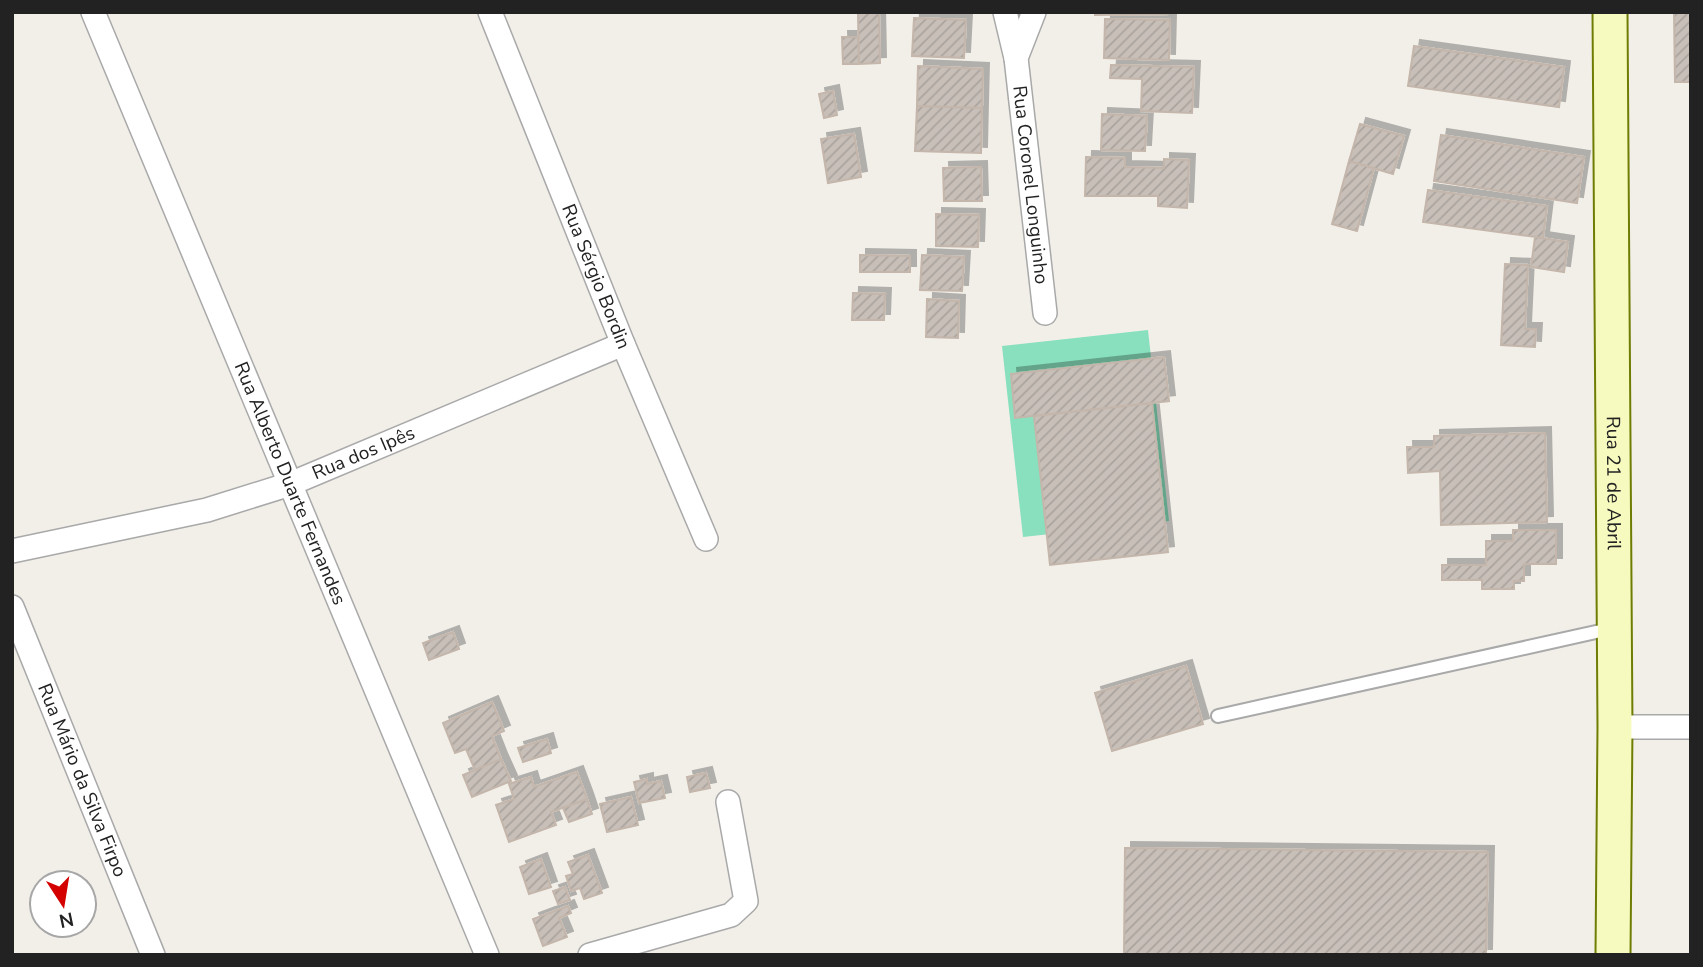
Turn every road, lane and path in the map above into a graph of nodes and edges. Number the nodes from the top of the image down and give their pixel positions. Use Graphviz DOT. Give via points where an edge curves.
graph roads {
  1 [pos="93,12"];
  2 [pos="490,12"];
  3 [pos="1005,12"];
  4 [pos="1034,12"];
  5 [pos="1611,12"];
  6 [pos="1016,58"];
  7 [pos="1045,313"];
  8 [pos="623,344"];
  9 [pos="290,484"];
  10 [pos="706,539"];
  11 [pos="12,551"];
  12 [pos="12,607"];
  13 [pos="1614,628"];
  14 [pos="1218,716"];
  15 [pos="1615,727"];
  16 [pos="1691,727"];
  17 [pos="728,802"];
  18 [pos="153,955"];
  19 [pos="487,955"];
  20 [pos="590,955"];
  21 [pos="1613,955"];
  1 -- 9 [label="street, Rua Alberto Duarte Fernandes"];
  2 -- 8 [label="street, Rua Sérgio Bordin"];
  3 -- 6 [label="street, Rua Coronel Longuinho"];
  4 -- 6 [label="street, Rua Coronel Longuinho"];
  5 -- 13 [label="street, Rua 21 de Abril"];
  6 -- 7 [label="street, Rua Coronel Longuinho"];
  8 -- 9 [label="street, Rua dos Ipês"];
  8 -- 10 [label="street, Rua Sérgio Bordin"];
  9 -- 11 [label="street, Rua dos Ipês" via="207,510"];
  9 -- 19 [label="street, Rua Alberto Duarte Fernandes"];
  12 -- 18 [label="street, Rua Mário da Silva Firpo"];
  13 -- 14 [label="lane"];
  13 -- 15 [label="street, Rua 21 de Abril"];
  15 -- 16 [label="street"];
  15 -- 21 [label="street, Rua 21 de Abril"];
  17 -- 20 [label="street" via="746,901 741,909"];
}
